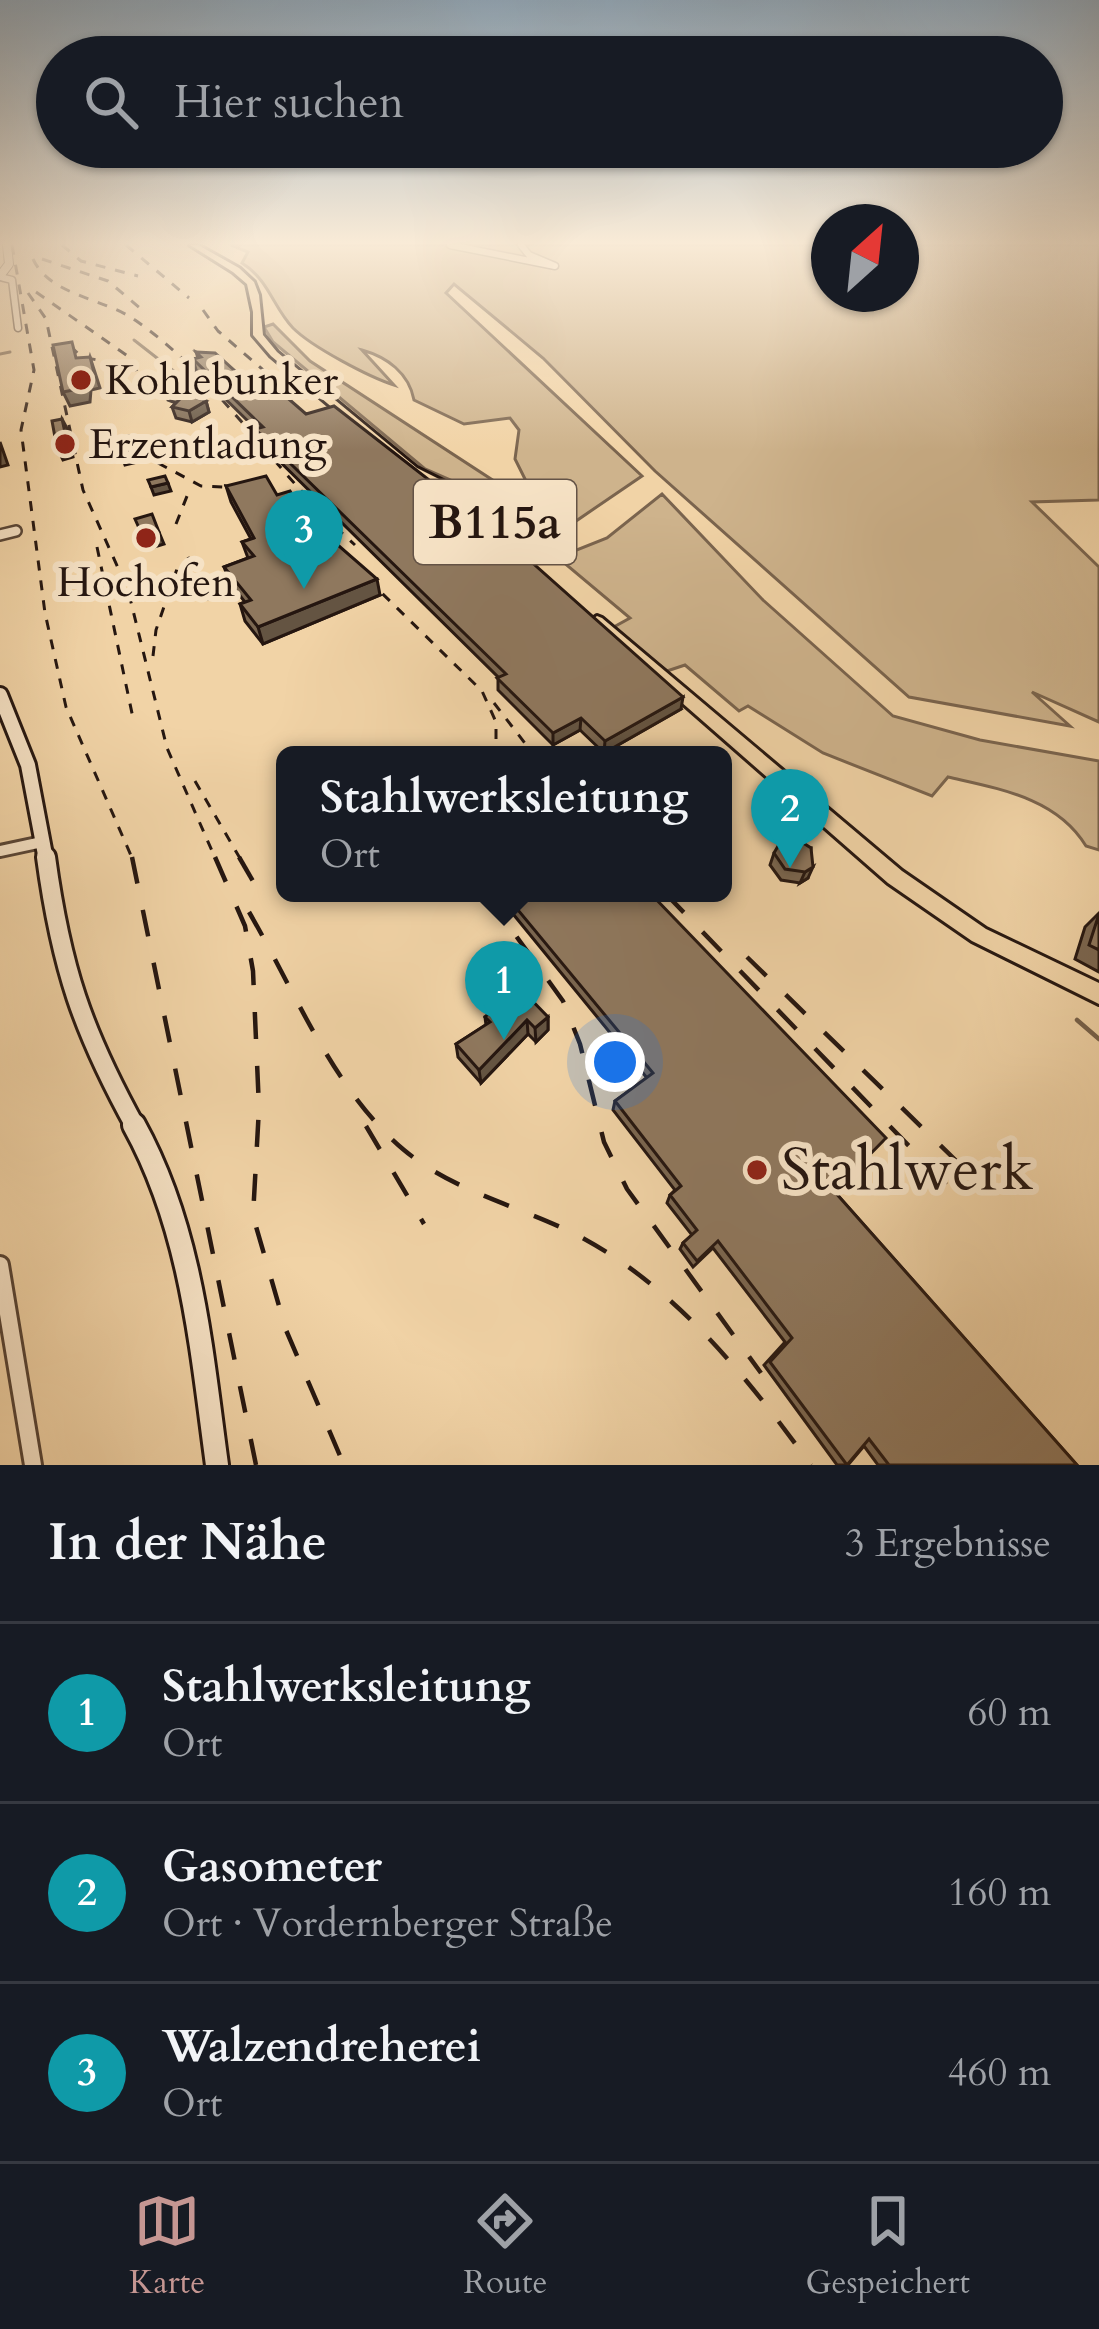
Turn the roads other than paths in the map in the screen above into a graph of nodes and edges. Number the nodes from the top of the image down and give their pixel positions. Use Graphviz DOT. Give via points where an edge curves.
graph roads {
  1 [pos="16,313"];
  2 [pos="260,313"];
  3 [pos="18,328"];
  4 [pos="16,531"];
  5 [pos="0,535"];
  6 [pos="538,573"];
  7 [pos="590,616"];
  8 [pos="0,695"];
  9 [pos="42,842"];
  10 [pos="0,850"];
  11 [pos="1099,994"];
  12 [pos="0,1265"];
  13 [pos="33,1465"];
  14 [pos="217,1465"];
  1 -- 3 [label="street"];
  2 -- 6 [label="main road, B115a" via="258,335 274,354 417,473 479,504"];
  4 -- 5 [label="street"];
  7 -- 11 [label="main road, B115a" via="895,877 979,935"];
  8 -- 9 [label="main road" via="29,756"];
  9 -- 10 [label="street"];
  9 -- 14 [label="main road" via="64,970 85,1034 162,1180 177,1229"];
  12 -- 13 [label="street"];
}
